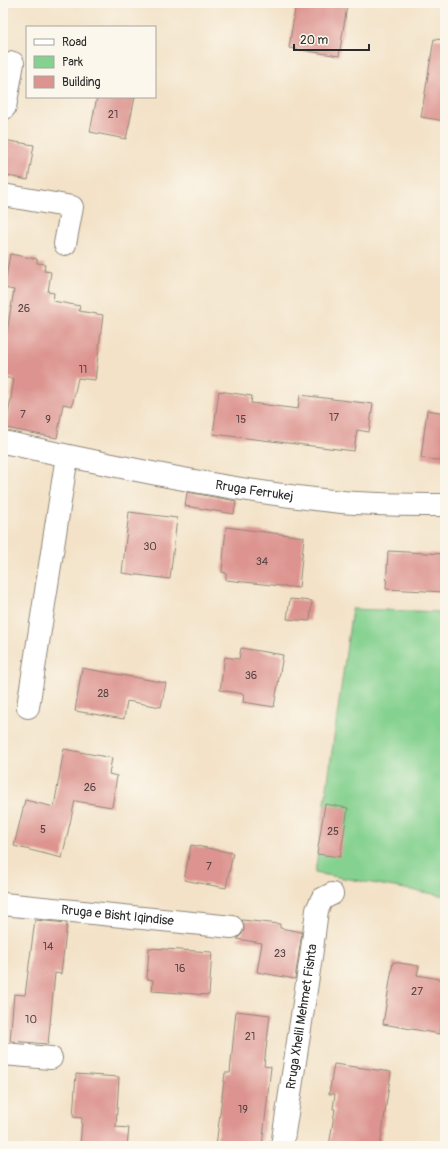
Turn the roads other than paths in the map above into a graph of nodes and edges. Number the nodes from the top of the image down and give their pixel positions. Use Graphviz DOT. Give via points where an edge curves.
graph roads {
  1 [pos="13,63"];
  2 [pos="3,110"];
  3 [pos="3,195"];
  4 [pos="65,244"];
  5 [pos="3,442"];
  6 [pos="67,456"];
  7 [pos="445,506"];
  8 [pos="28,707"];
  9 [pos="332,894"];
  10 [pos="3,904"];
  11 [pos="232,927"];
  12 [pos="3,1054"];
  13 [pos="51,1058"];
  14 [pos="282,1146"];
  1 -- 2 [label="street"];
  3 -- 4 [label="street" via="72,207"];
  5 -- 6 [label="street, Rruga Ferrukej"];
  6 -- 7 [label="street, Rruga Ferrukej" via="170,477 289,495 369,504"];
  6 -- 8 [label="street"];
  9 -- 14 [label="street, Rruga Xhelil Mehmet Fishta" via="322,899 317,910"];
  10 -- 11 [label="street, Rruga e Bisht Iqindise"];
  12 -- 13 [label="street"];
}
